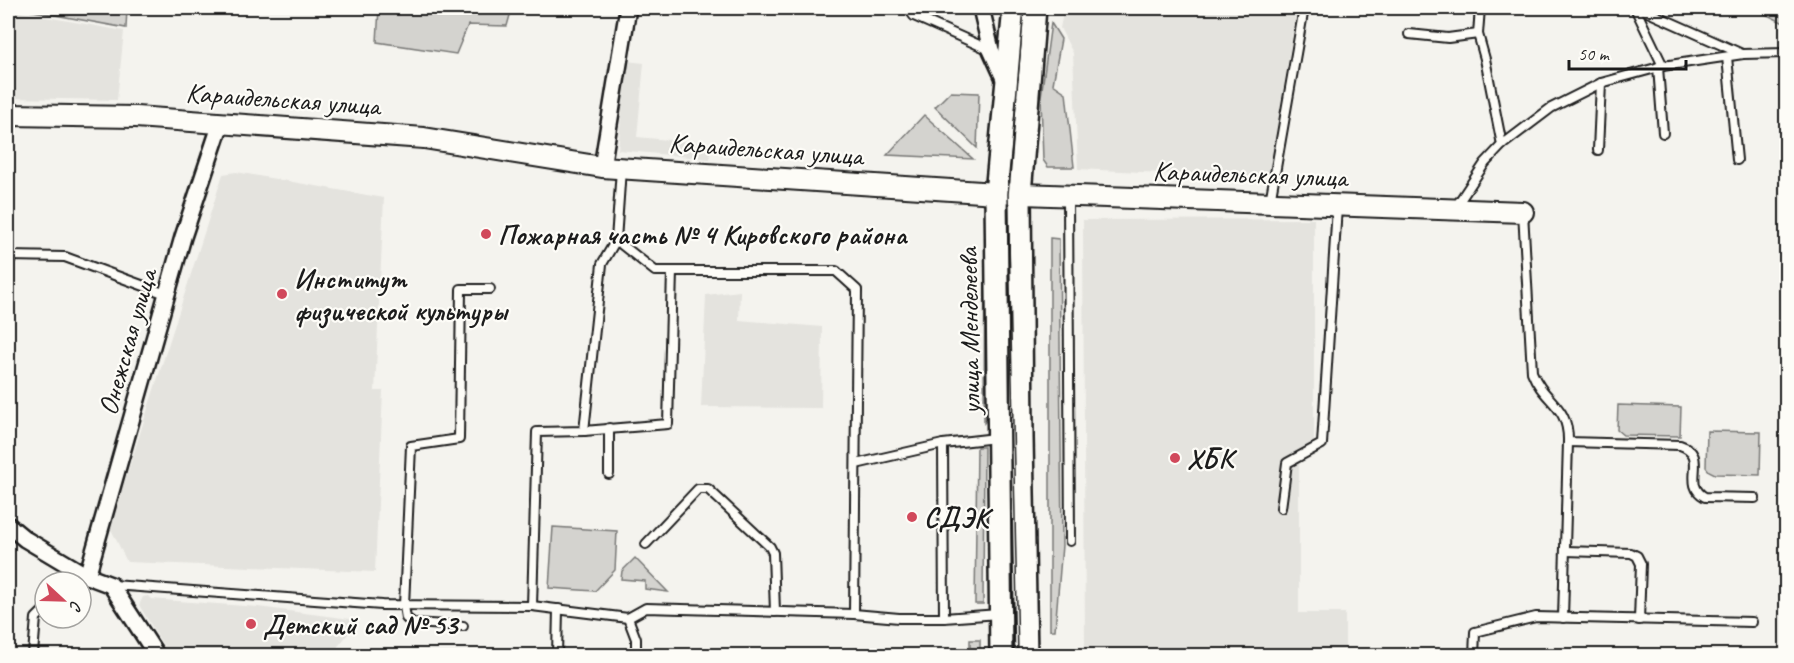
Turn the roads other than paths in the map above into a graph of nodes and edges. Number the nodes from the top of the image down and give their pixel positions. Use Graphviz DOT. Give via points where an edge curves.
graph roads {
  1 [pos="628,8"];
  2 [pos="908,8"];
  3 [pos="981,8"];
  4 [pos="1014,8"];
  5 [pos="1035,8"];
  6 [pos="1304,8"];
  7 [pos="1480,8"];
  8 [pos="1637,8"];
  9 [pos="1409,34"];
  10 [pos="1478,34"];
  11 [pos="991,50"];
  12 [pos="1786,53"];
  13 [pos="1743,54"];
  14 [pos="1727,57"];
  15 [pos="1660,67"];
  16 [pos="1600,83"];
  17 [pos="1018,88"];
  18 [pos="8,115"];
  19 [pos="221,123"];
  20 [pos="1664,133"];
  21 [pos="1502,145"];
  22 [pos="1598,150"];
  23 [pos="1737,160"];
  24 [pos="612,167"];
  25 [pos="996,193"];
  26 [pos="1020,194"];
  27 [pos="1068,196"];
  28 [pos="1269,203"];
  29 [pos="1338,205"];
  30 [pos="1454,210"];
  31 [pos="1523,212"];
  32 [pos="616,240"];
  33 [pos="8,256"];
  34 [pos="672,271"];
  35 [pos="490,289"];
  36 [pos="166,294"];
  37 [pos="609,428"];
  38 [pos="584,431"];
  39 [pos="999,437"];
  40 [pos="1568,442"];
  41 [pos="943,444"];
  42 [pos="856,464"];
  43 [pos="609,474"];
  44 [pos="1755,498"];
  45 [pos="1281,507"];
  46 [pos="8,525"];
  47 [pos="1070,541"];
  48 [pos="646,544"];
  49 [pos="1565,551"];
  50 [pos="69,570"];
  51 [pos="85,570"];
  52 [pos="93,581"];
  53 [pos="111,585"];
  54 [pos="404,606"];
  55 [pos="532,606"];
  56 [pos="558,609"];
  57 [pos="775,612"];
  58 [pos="854,614"];
  59 [pos="1001,614"];
  60 [pos="628,618"];
  61 [pos="944,618"];
  62 [pos="1563,618"];
  63 [pos="1640,620"];
  64 [pos="1752,622"];
  65 [pos="463,626"];
  66 [pos="35,630"];
  67 [pos="33,655"];
  68 [pos="157,656"];
  69 [pos="557,656"];
  70 [pos="636,656"];
  71 [pos="1001,656"];
  72 [pos="1026,656"];
  73 [pos="1474,656"];
  1 -- 24 [label="street"];
  2 -- 11 [label="lane" via="914,16"];
  3 -- 11 [label="street"];
  4 -- 17 [label="main road, улица Менделеева"];
  5 -- 17 [label="main road, улица Менделеева"];
  6 -- 28 [label="lane"];
  7 -- 10 [label="lane"];
  8 -- 13 [label="lane"];
  8 -- 15 [label="lane"];
  9 -- 10 [label="lane" via="1448,38"];
  10 -- 21 [label="lane"];
  11 -- 17 [label="street"];
  12 -- 13 [label="lane"];
  13 -- 14 [label="lane"];
  14 -- 15 [label="lane"];
  14 -- 23 [label="lane"];
  15 -- 16 [label="lane"];
  15 -- 20 [label="lane"];
  16 -- 21 [label="lane" via="1551,108"];
  16 -- 22 [label="lane"];
  17 -- 25 [label="main road, улица Менделеева"];
  17 -- 26 [label="main road, улица Менделеева"];
  18 -- 19 [label="street, Караидельская улица"];
  19 -- 24 [label="street, Караидельская улица" via="424,138"];
  19 -- 36 [label="street, Онежская улица"];
  21 -- 30 [label="lane"];
  24 -- 25 [label="street, Караидельская улица"];
  24 -- 32 [label="lane"];
  25 -- 26 [label="street, Караидельская улица"];
  25 -- 39 [label="main road, улица Менделеева"];
  26 -- 27 [label="street, Караидельская улица"];
  26 -- 72 [label="main road, улица Менделеева"];
  27 -- 28 [label="street, Караидельская улица"];
  27 -- 47 [label="lane"];
  28 -- 29 [label="street, Караидельская улица"];
  29 -- 30 [label="street, Караидельская улица"];
  29 -- 45 [label="lane" via="1322,444 1287,462"];
  30 -- 31 [label="street, Караидельская улица"];
  31 -- 40 [label="lane" via="1533,372 1542,390 1564,415"];
  32 -- 34 [label="lane" via="655,271"];
  32 -- 38 [label="lane" via="602,264"];
  33 -- 36 [label="lane" via="65,257"];
  34 -- 37 [label="lane" via="668,424"];
  34 -- 42 [label="lane" via="836,271 857,290"];
  35 -- 54 [label="lane" via="461,289 459,439 411,446"];
  36 -- 51 [label="street, Онежская улица"];
  37 -- 38 [label="lane"];
  37 -- 43 [label="lane"];
  38 -- 55 [label="lane" via="537,432"];
  39 -- 41 [label="lane"];
  39 -- 59 [label="main road, улица Менделеева"];
  40 -- 44 [label="lane" via="1680,445 1695,457 1694,486 1701,495"];
  40 -- 49 [label="lane"];
  41 -- 42 [label="lane"];
  41 -- 61 [label="lane"];
  42 -- 58 [label="lane"];
  46 -- 50 [label="street"];
  48 -- 57 [label="lane" via="698,489 708,489 770,547"];
  49 -- 62 [label="lane"];
  49 -- 63 [label="lane" via="1638,556"];
  52 -- 53 [label="street"];
  53 -- 54 [label="lane"];
  53 -- 68 [label="street"];
  54 -- 55 [label="lane"];
  54 -- 65 [label="lane" via="406,618 413,622"];
  55 -- 56 [label="lane"];
  56 -- 60 [label="lane"];
  56 -- 69 [label="lane"];
  57 -- 58 [label="lane"];
  57 -- 60 [label="lane" via="646,608"];
  58 -- 61 [label="lane"];
  59 -- 61 [label="lane"];
  59 -- 71 [label="main road, улица Менделеева"];
  60 -- 70 [label="lane" via="636,639"];
  62 -- 63 [label="lane"];
  62 -- 73 [label="lane" via="1536,617 1475,632"];
  63 -- 64 [label="lane"];
  66 -- 67 [label="lane"];
}
